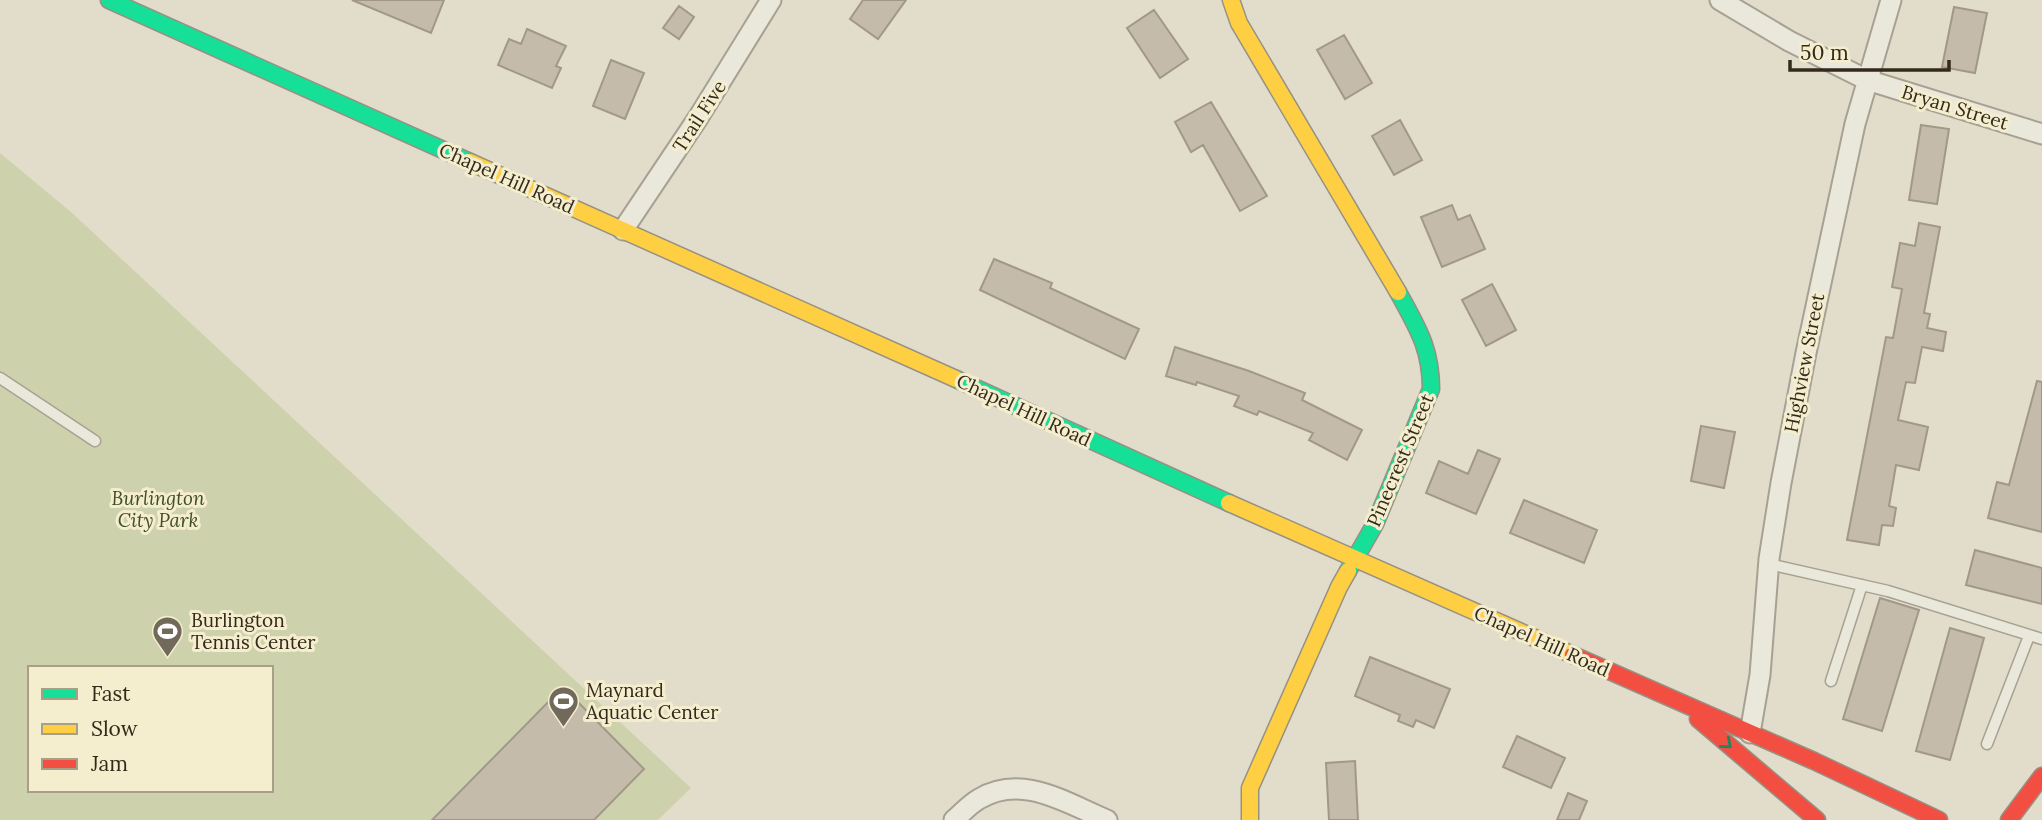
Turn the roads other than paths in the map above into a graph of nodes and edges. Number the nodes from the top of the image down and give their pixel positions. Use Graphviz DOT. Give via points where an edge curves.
graph roads {
  1 [pos="108,0"];
  2 [pos="771,0"];
  3 [pos="1231,0"];
  4 [pos="1720,0"];
  5 [pos="1891,0"];
  6 [pos="1867,80"];
  7 [pos="2042,134"];
  8 [pos="623,230"];
  9 [pos="0,378"];
  10 [pos="95,441"];
  11 [pos="1355,558"];
  12 [pos="1769,564"];
  13 [pos="1863,585"];
  14 [pos="2029,636"];
  15 [pos="2042,639"];
  16 [pos="1831,681"];
  17 [pos="1675,700"];
  18 [pos="1750,733"];
  19 [pos="1987,744"];
  20 [pos="2042,776"];
  21 [pos="954,820"];
  22 [pos="1107,820"];
  23 [pos="1250,820"];
  24 [pos="1817,820"];
  25 [pos="1940,820"];
  26 [pos="2008,820"];
  1 -- 8 [label="main road, Chapel Hill Road"];
  2 -- 8 [label="street, Trail Five"];
  3 -- 11 [label="main road, Pinecrest Street" via="1239,23 1426,345 1430,389 1375,524"];
  4 -- 6 [label="street, Bryan Street"];
  5 -- 6 [label="street, Highview Street"];
  6 -- 7 [label="street, Bryan Street"];
  6 -- 12 [label="street, Highview Street" via="1805,353"];
  8 -- 11 [label="main road, Chapel Hill Road"];
  9 -- 10 [label="lane"];
  11 -- 17 [label="main road, Chapel Hill Road"];
  11 -- 23 [label="main road, Pinecrest Street" via="1250,788"];
  12 -- 13 [label="lane"];
  12 -- 18 [label="street, Highview Street"];
  13 -- 14 [label="lane"];
  13 -- 16 [label="lane"];
  14 -- 15 [label="lane"];
  14 -- 19 [label="lane"];
  17 -- 18 [label="main road, Chapel Hill Road"];
  17 -- 24 [label="main road, one-way"];
  18 -- 25 [label="main road, Chapel Hill Road"];
  20 -- 26 [label="main road"];
  21 -- 22 [label="street" via="978,799 1016,787 1036,790"];
}
